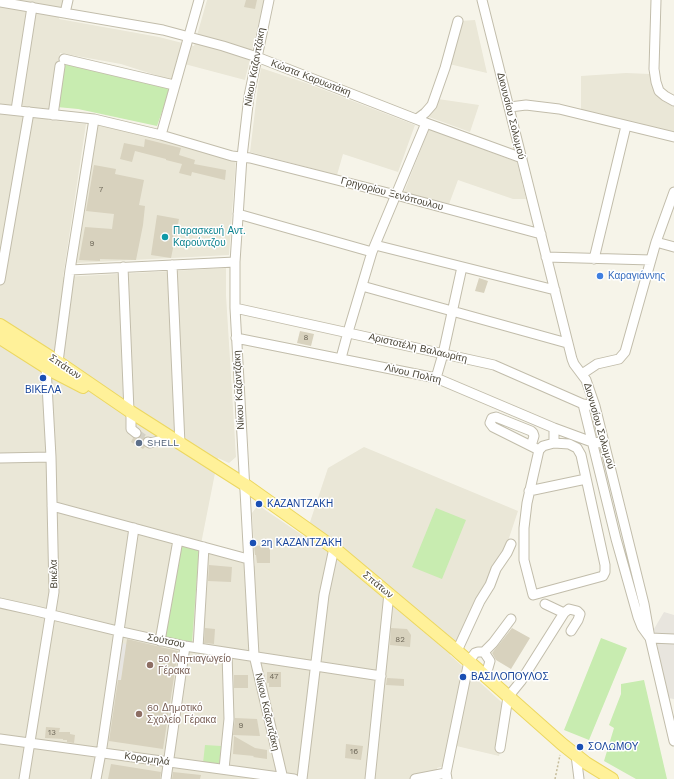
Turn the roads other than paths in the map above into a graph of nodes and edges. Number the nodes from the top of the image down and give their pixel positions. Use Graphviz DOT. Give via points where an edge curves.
graph roads {
  1 [pos="68,0"];
  2 [pos="199,0"];
  3 [pos="269,0"];
  4 [pos="482,0"];
  5 [pos="656,0"];
  6 [pos="4,2"];
  7 [pos="32,8"];
  8 [pos="65,13"];
  9 [pos="458,21"];
  10 [pos="188,37"];
  11 [pos="256,57"];
  12 [pos="174,85"];
  13 [pos="674,101"];
  14 [pos="510,107"];
  15 [pos="0,109"];
  16 [pos="16,110"];
  17 [pos="29,112"];
  18 [pos="53,114"];
  19 [pos="94,120"];
  20 [pos="421,121"];
  21 [pos="626,126"];
  22 [pos="161,135"];
  23 [pos="674,137"];
  24 [pos="242,157"];
  25 [pos="522,158"];
  26 [pos="674,192"];
  27 [pos="396,195"];
  28 [pos="672,202"];
  29 [pos="238,214"];
  30 [pos="540,234"];
  31 [pos="656,242"];
  32 [pos="674,247"];
  33 [pos="374,248"];
  34 [pos="546,257"];
  35 [pos="594,258"];
  36 [pos="651,260"];
  37 [pos="235,262"];
  38 [pos="172,265"];
  39 [pos="123,267"];
  40 [pos="462,267"];
  41 [pos="70,270"];
  42 [pos="0,280"];
  43 [pos="362,286"];
  44 [pos="555,290"];
  45 [pos="235,308"];
  46 [pos="452,311"];
  47 [pos="0,325"];
  48 [pos="348,332"];
  49 [pos="0,338"];
  50 [pos="236,338"];
  51 [pos="567,343"];
  52 [pos="443,354"];
  53 [pos="341,358"];
  54 [pos="58,362"];
  55 [pos="46,367"];
  56 [pos="582,374"];
  57 [pos="436,378"];
  58 [pos="583,404"];
  59 [pos="595,406"];
  60 [pos="130,411"];
  61 [pos="554,428"];
  62 [pos="136,433"];
  63 [pos="176,441"];
  64 [pos="148,442"];
  65 [pos="592,442"];
  66 [pos="554,443"];
  67 [pos="604,443"];
  68 [pos="51,457"];
  69 [pos="0,458"];
  70 [pos="586,479"];
  71 [pos="244,484"];
  72 [pos="529,491"];
  73 [pos="52,506"];
  74 [pos="134,528"];
  75 [pos="178,540"];
  76 [pos="511,544"];
  77 [pos="204,547"];
  78 [pos="334,548"];
  79 [pos="248,559"];
  80 [pos="389,594"];
  81 [pos="0,603"];
  82 [pos="546,604"];
  83 [pos="564,613"];
  84 [pos="51,615"];
  85 [pos="511,619"];
  86 [pos="571,631"];
  87 [pos="118,632"];
  88 [pos="650,638"];
  89 [pos="674,638"];
  90 [pos="160,641"];
  91 [pos="185,646"];
  92 [pos="198,648"];
  93 [pos="457,651"];
  94 [pos="484,652"];
  95 [pos="228,653"];
  96 [pos="254,655"];
  97 [pos="469,661"];
  98 [pos="315,665"];
  99 [pos="484,675"];
  100 [pos="382,676"];
  101 [pos="508,697"];
  102 [pos="0,739"];
  103 [pos="674,741"];
  104 [pos="29,742"];
  105 [pos="500,748"];
  106 [pos="101,752"];
  107 [pos="576,754"];
  108 [pos="168,762"];
  109 [pos="224,769"];
  110 [pos="238,775"];
  111 [pos="447,776"];
  112 [pos="283,778"];
  113 [pos="24,779"];
  114 [pos="96,779"];
  115 [pos="166,779"];
  116 [pos="294,779"];
  117 [pos="302,779"];
  118 [pos="370,779"];
  119 [pos="415,779"];
  120 [pos="579,779"];
  121 [pos="612,779"];
  1 -- 8 [label="street"];
  2 -- 10 [label="street"];
  3 -- 11 [label="street, Νίκου Καζαντζάκη"];
  4 -- 14 [label="street, Διονυσίου Σολωμού"];
  5 -- 13 [label="street" via="656,82 659,90"];
  6 -- 7 [label="street, Κώστα Καρυωτάκη"];
  7 -- 8 [label="street, Κώστα Καρυωτάκη"];
  7 -- 16 [label="street"];
  8 -- 10 [label="street, Κώστα Καρυωτάκη" via="163,30"];
  9 -- 20 [label="street" via="434,100"];
  10 -- 11 [label="street, Κώστα Καρυωτάκη"];
  10 -- 12 [label="street"];
  11 -- 20 [label="street, Κώστα Καρυωτάκη"];
  11 -- 24 [label="street, Νίκου Καζαντζάκη"];
  12 -- 18 [label="street" via="62,62"];
  12 -- 22 [label="street"];
  14 -- 21 [label="street" via="552,107"];
  14 -- 25 [label="street, Διονυσίου Σολωμού"];
  15 -- 16 [label="street, Γρηγορίου Ξενόπουλου"];
  16 -- 17 [label="street, Γρηγορίου Ξενόπουλου"];
  17 -- 18 [label="street, Γρηγορίου Ξενόπουλου"];
  17 -- 42 [label="street"];
  18 -- 19 [label="street, Γρηγορίου Ξενόπουλου"];
  19 -- 22 [label="street, Γρηγορίου Ξενόπουλου"];
  19 -- 41 [label="street"];
  20 -- 25 [label="street, Κώστα Καρυωτάκη"];
  20 -- 27 [label="street"];
  21 -- 23 [label="street"];
  21 -- 35 [label="street"];
  22 -- 24 [label="street, Γρηγορίου Ξενόπουλου"];
  24 -- 27 [label="street, Γρηγορίου Ξενόπουλου"];
  24 -- 29 [label="street, Νίκου Καζαντζάκη"];
  25 -- 30 [label="street, Διονυσίου Σολωμού"];
  26 -- 28 [label="street"];
  27 -- 30 [label="street, Γρηγορίου Ξενόπουλου"];
  27 -- 33 [label="street"];
  28 -- 31 [label="street"];
  29 -- 33 [label="street"];
  29 -- 37 [label="street, Νίκου Καζαντζάκη"];
  30 -- 34 [label="street, Διονυσίου Σολωμού"];
  31 -- 32 [label="street"];
  31 -- 36 [label="street"];
  33 -- 40 [label="street"];
  33 -- 43 [label="street"];
  34 -- 35 [label="street"];
  34 -- 44 [label="street, Διονυσίου Σολωμού"];
  35 -- 36 [label="street"];
  36 -- 56 [label="street" via="625,352 619,358 597,364"];
  37 -- 38 [label="street"];
  37 -- 45 [label="street, Νίκου Καζαντζάκη"];
  38 -- 39 [label="street"];
  38 -- 63 [label="street"];
  39 -- 41 [label="street"];
  39 -- 60 [label="street"];
  40 -- 44 [label="street"];
  40 -- 46 [label="street"];
  41 -- 54 [label="street"];
  43 -- 46 [label="street"];
  43 -- 48 [label="street"];
  44 -- 51 [label="street, Διονυσίου Σολωμού"];
  45 -- 48 [label="street, Αριστοτέλη Βαλαωρίτη"];
  45 -- 50 [label="street, Νίκου Καζαντζάκη"];
  46 -- 51 [label="street"];
  46 -- 52 [label="street"];
  47 -- 54 [label="main road, Σπάτων"];
  48 -- 52 [label="street, Αριστοτέλη Βαλαωρίτη"];
  48 -- 53 [label="street"];
  49 -- 55 [label="main road, Σπάτων"];
  50 -- 53 [label="street, Λίνου Πολίτη"];
  50 -- 71 [label="street, Νίκου Καζαντζάκη"];
  51 -- 56 [label="street, Διονυσίου Σολωμού" via="574,364"];
  52 -- 57 [label="street"];
  52 -- 58 [label="street, Αριστοτέλη Βαλαωρίτη" via="494,365"];
  53 -- 57 [label="street, Λίνου Πολίτη"];
  54 -- 60 [label="main road, Σπάτων"];
  55 -- 60 [label="main road, Σπάτων"];
  55 -- 68 [label="street, Βικέλα"];
  56 -- 59 [label="street, Διονυσίου Σολωμού" via="589,385"];
  57 -- 61 [label="street, Λίνου Πολίτη"];
  58 -- 59 [label="street, Αριστοτέλη Βαλαωρίτη"];
  58 -- 65 [label="street"];
  59 -- 67 [label="street, Διονυσίου Σολωμού"];
  60 -- 62 [label="street" via="132,429"];
  60 -- 63 [label="main road, Σπάτων"];
  61 -- 65 [label="street, Λίνου Πολίτη"];
  61 -- 66 [label="street"];
  63 -- 64 [label="street"];
  63 -- 71 [label="main road, Σπάτων"];
  65 -- 67 [label="street, Λίνου Πολίτη"];
  65 -- 88 [label="street" via="638,617"];
  66 -- 70 [label="street" via="569,444 577,448"];
  66 -- 72 [label="street" via="535,448"];
  67 -- 88 [label="street, Διονυσίου Σολωμού"];
  68 -- 69 [label="street"];
  68 -- 73 [label="street, Βικέλα"];
  70 -- 72 [label="street"];
  70 -- 72 [label="street" via="605,572 603,576 533,595 524,560 524,528"];
  71 -- 78 [label="main road, Σπάτων"];
  71 -- 79 [label="street, Νίκου Καζαντζάκη"];
  73 -- 74 [label="street"];
  73 -- 84 [label="street, Βικέλα" via="54,592"];
  74 -- 75 [label="street"];
  74 -- 87 [label="street"];
  75 -- 77 [label="street"];
  75 -- 90 [label="street"];
  76 -- 93 [label="street" via="480,600"];
  77 -- 79 [label="street"];
  77 -- 92 [label="street"];
  78 -- 80 [label="main road, Σπάτων"];
  78 -- 98 [label="street" via="324,595"];
  79 -- 96 [label="street, Νίκου Καζαντζάκη"];
  80 -- 93 [label="main road, Σπάτων"];
  80 -- 100 [label="street"];
  81 -- 84 [label="street, Σούτσου"];
  82 -- 83 [label="street"];
  83 -- 86 [label="street" via="569,609 580,614"];
  83 -- 101 [label="street"];
  84 -- 87 [label="street, Σούτσου"];
  84 -- 104 [label="street, Βικέλα"];
  85 -- 94 [label="street"];
  87 -- 90 [label="street, Σούτσου"];
  87 -- 106 [label="street"];
  88 -- 89 [label="street"];
  88 -- 103 [label="street, Διονυσίου Σολωμού"];
  90 -- 91 [label="street, Σούτσου"];
  91 -- 92 [label="street, Σούτσου"];
  91 -- 108 [label="street"];
  92 -- 95 [label="street, Σούτσου"];
  93 -- 97 [label="main road, Σπάτων"];
  94 -- 97 [label="street" via="475,653"];
  94 -- 99 [label="street" via="490,662"];
  95 -- 96 [label="street, Σούτσου"];
  95 -- 109 [label="street" via="228,719"];
  96 -- 98 [label="street, Σούτσου"];
  96 -- 112 [label="street, Νίκου Καζαντζάκη"];
  97 -- 99 [label="main road, Σπάτων"];
  97 -- 111 [label="street"];
  98 -- 100 [label="street, Σούτσου"];
  98 -- 117 [label="street"];
  99 -- 101 [label="main road, Σπάτων"];
  100 -- 118 [label="street"];
  101 -- 105 [label="street"];
  101 -- 107 [label="main road, Σπάτων"];
  102 -- 104 [label="street, Κορομηλά"];
  104 -- 106 [label="street, Κορομηλά"];
  104 -- 113 [label="street, Βικέλα"];
  106 -- 108 [label="street, Κορομηλά"];
  106 -- 114 [label="street"];
  107 -- 120 [label="street"];
  107 -- 121 [label="main road, Σπάτων"];
  108 -- 109 [label="street, Κορομηλά"];
  108 -- 115 [label="street"];
  109 -- 110 [label="street, Κορομηλά"];
  110 -- 112 [label="street, Κορομηλά"];
  111 -- 119 [label="street"];
  112 -- 116 [label="street, Κορομηλά"];
}
